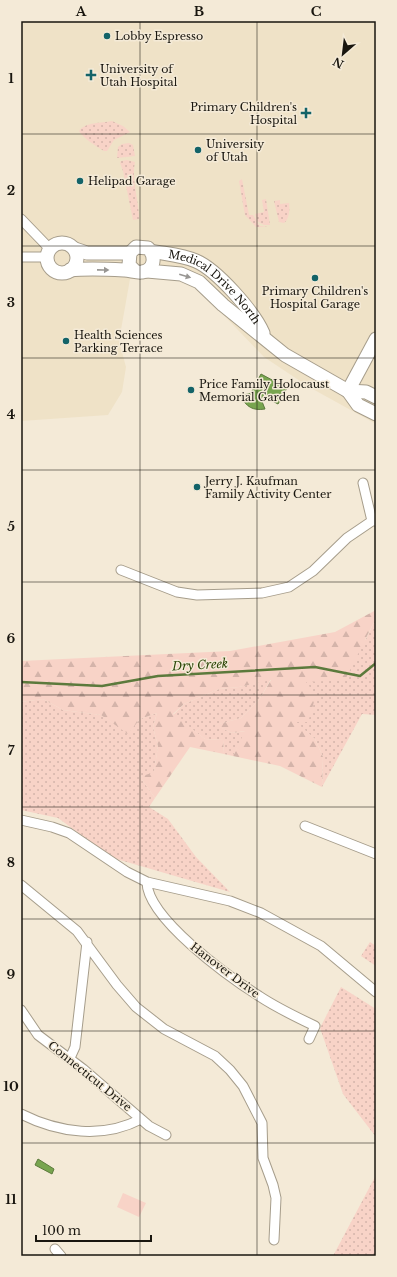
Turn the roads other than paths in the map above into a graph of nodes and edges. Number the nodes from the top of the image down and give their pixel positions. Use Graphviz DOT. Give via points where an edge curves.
graph roads {
  1 [pos="21,219"];
  2 [pos="75,250"];
  3 [pos="49,253"];
  4 [pos="21,257"];
  5 [pos="140,261"];
  6 [pos="70,270"];
  7 [pos="265,338"];
  8 [pos="376,339"];
  9 [pos="348,391"];
  10 [pos="376,397"];
  11 [pos="376,414"];
  12 [pos="363,483"];
  13 [pos="374,521"];
  14 [pos="121,570"];
  15 [pos="21,820"];
  16 [pos="305,826"];
  17 [pos="376,854"];
  18 [pos="147,882"];
  19 [pos="21,885"];
  20 [pos="87,942"];
  21 [pos="376,992"];
  22 [pos="21,1010"];
  23 [pos="309,1039"];
  24 [pos="70,1058"];
  25 [pos="21,1114"];
  26 [pos="141,1119"];
  27 [pos="166,1135"];
  28 [pos="274,1240"];
  1 -- 3 [label="street"];
  2 -- 3 [label="street" via="62,243"];
  2 -- 5 [label="street, Medical Drive North"];
  2 -- 6 [label="street" via="77,259"];
  3 -- 4 [label="street"];
  3 -- 6 [label="street" via="51,267 56,271"];
  6 -- 5 [label="street, Medical Drive North, one-way"];
  5 -- 7 [label="street, Medical Drive North, one-way" via="192,278"];
  5 -- 7 [label="street, Medical Drive North" via="189,259 208,268 252,315 260,325"];
  7 -- 9 [label="street, Medical Drive North" via="294,361"];
  8 -- 9 [label="street"];
  9 -- 10 [label="street" via="366,392"];
  9 -- 11 [label="street" via="358,405"];
  12 -- 13 [label="street"];
  13 -- 14 [label="street" via="347,538 313,571 289,587 262,593 197,595 177,592"];
  15 -- 18 [label="street" via="69,833 127,872"];
  16 -- 17 [label="street"];
  18 -- 21 [label="street" via="242,905 312,941"];
  18 -- 23 [label="street, Hanover Drive" via="149,896 189,943 222,971 253,992 316,1026"];
  19 -- 20 [label="street" via="72,926"];
  20 -- 24 [label="street" via="75,1047"];
  20 -- 28 [label="street" via="136,1007 164,1028 215,1056 246,1090 262,1122 263,1158 275,1191"];
  22 -- 24 [label="street, Connecticut Drive" via="38,1035"];
  24 -- 26 [label="street, Connecticut Drive"];
  25 -- 26 [label="street" via="45,1124 84,1132 131,1124"];
  26 -- 27 [label="street, Connecticut Drive"];
}
